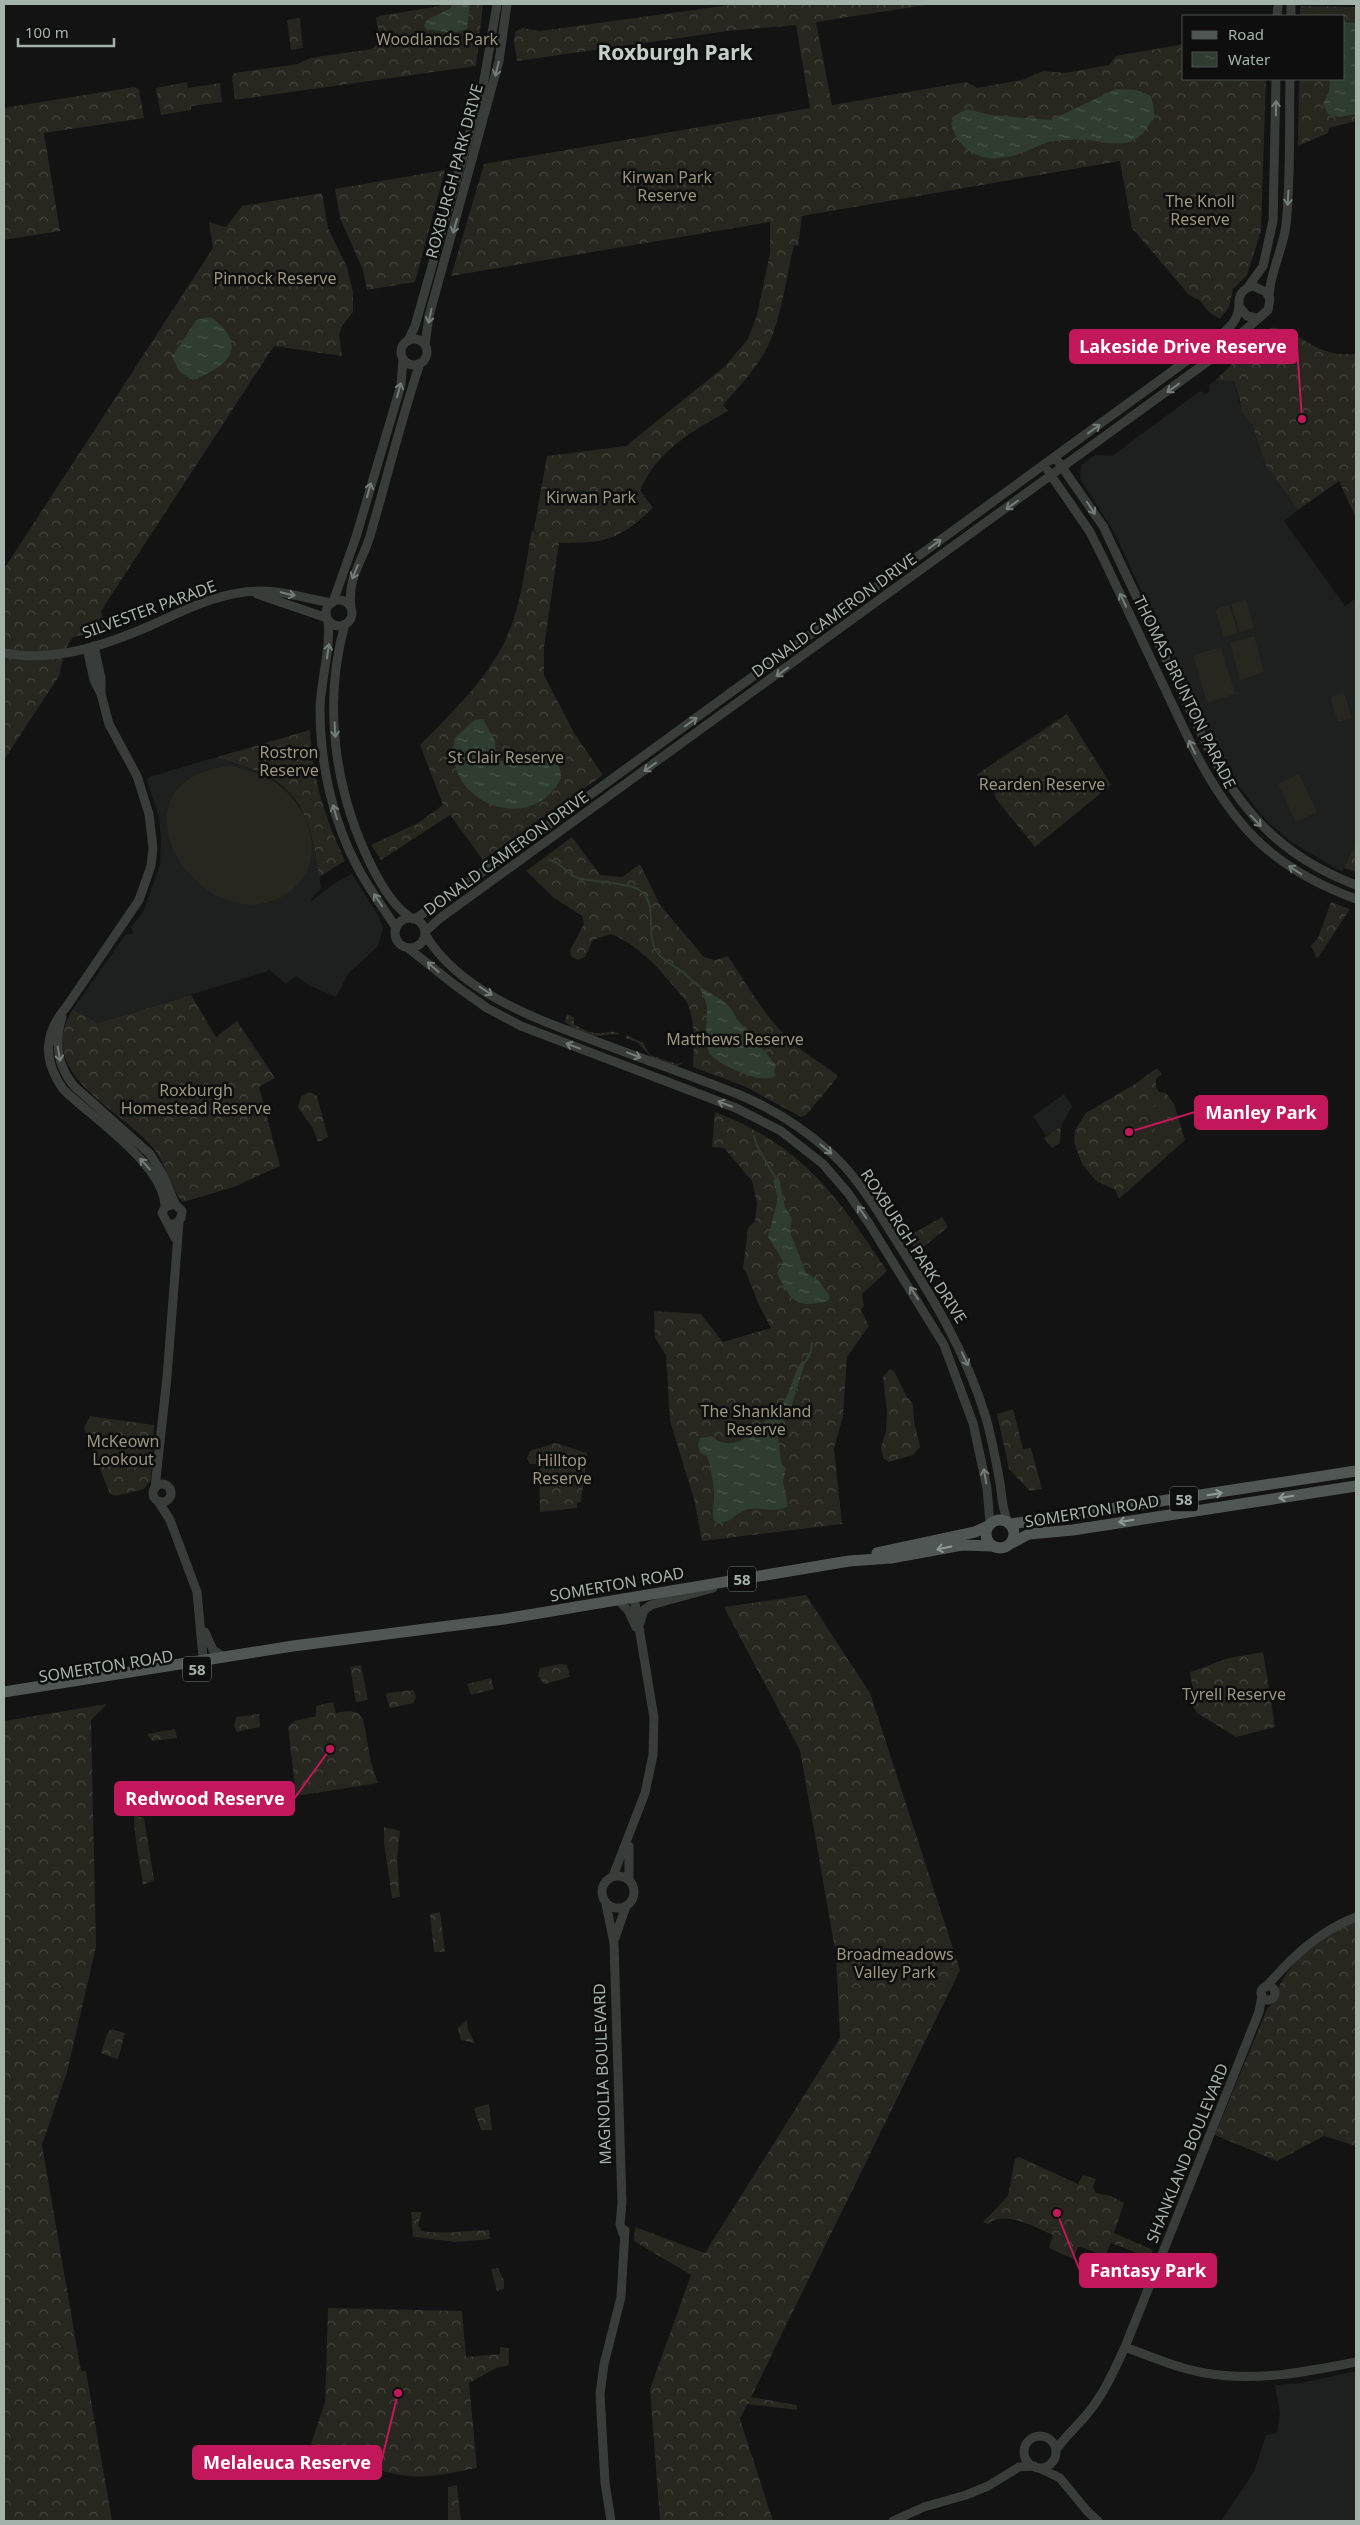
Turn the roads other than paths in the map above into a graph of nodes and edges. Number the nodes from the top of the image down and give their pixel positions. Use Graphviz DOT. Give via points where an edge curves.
graph roads {
  1 [pos="497,4"];
  2 [pos="507,4"];
  3 [pos="1276,80"];
  4 [pos="1290,80"];
  5 [pos="1248,287"];
  6 [pos="1269,296"];
  7 [pos="1238,306"];
  8 [pos="1257,318"];
  9 [pos="408,340"];
  10 [pos="425,345"];
  11 [pos="403,359"];
  12 [pos="420,363"];
  13 [pos="1055,457"];
  14 [pos="1044,465"];
  15 [pos="1063,468"];
  16 [pos="1052,476"];
  17 [pos="244,592"];
  18 [pos="867,594"];
  19 [pos="333,602"];
  20 [pos="874,604"];
  21 [pos="350,608"];
  22 [pos="328,619"];
  23 [pos="345,624"];
  24 [pos="90,647"];
  25 [pos="4,653"];
  26 [pos="730,693"];
  27 [pos="738,704"];
  28 [pos="597,790"];
  29 [pos="604,800"];
  30 [pos="1240,803"];
  31 [pos="1229,811"];
  32 [pos="1356,885"];
  33 [pos="1354,898"];
  34 [pos="414,919"];
  35 [pos="396,928"];
  36 [pos="425,933"];
  37 [pos="408,948"];
  38 [pos="66,1007"];
  39 [pos="556,1026"];
  40 [pos="550,1037"];
  41 [pos="804,1131"];
  42 [pos="796,1142"];
  43 [pos="175,1204"];
  44 [pos="165,1207"];
  45 [pos="174,1223"];
  46 [pos="936,1302"];
  47 [pos="924,1308"];
  48 [pos="974,1380"];
  49 [pos="961,1385"];
  50 [pos="159,1464"];
  51 [pos="1356,1471"];
  52 [pos="167,1486"];
  53 [pos="1356,1486"];
  54 [pos="155,1488"];
  55 [pos="168,1500"];
  56 [pos="158,1501"];
  57 [pos="170,1520"];
  58 [pos="1010,1523"];
  59 [pos="989,1525"];
  60 [pos="1012,1543"];
  61 [pos="992,1546"];
  62 [pos="849,1561"];
  63 [pos="737,1580"];
  64 [pos="634,1597"];
  65 [pos="618,1600"];
  66 [pos="201,1615"];
  67 [pos="639,1625"];
  68 [pos="391,1635"];
  69 [pos="642,1642"];
  70 [pos="202,1646"];
  71 [pos="224,1657"];
  72 [pos="204,1664"];
  73 [pos="126,1673"];
  74 [pos="4,1692"];
  75 [pos="4,1699"];
  76 [pos="631,1831"];
  77 [pos="613,1876"];
  78 [pos="630,1880"];
  79 [pos="606,1904"];
  80 [pos="626,1906"];
  81 [pos="1356,1917"];
  82 [pos="614,1943"];
  83 [pos="1125,2347"];
  84 [pos="1356,2362"];
  85 [pos="1068,2433"];
  86 [pos="1047,2438"];
  87 [pos="1025,2450"];
  88 [pos="1056,2452"];
  89 [pos="1019,2467"];
  90 [pos="1037,2467"];
  91 [pos="1060,2478"];
  92 [pos="612,2521"];
  93 [pos="893,2521"];
  94 [pos="1098,2521"];
  1 -- 9 [label="street, ROXBURGH PARK DRIVE" via="483,86 415,326"];
  2 -- 10 [label="street, ROXBURGH PARK DRIVE, one-way" via="499,61 429,316"];
  5 -- 3 [label="street, one-way" via="1263,266 1273,221"];
  4 -- 6 [label="street, one-way" via="1286,225"];
  5 -- 6 [label="street" via="1263,288"];
  5 -- 7 [label="street" via="1240,295"];
  6 -- 8 [label="street" via="1268,310"];
  7 -- 8 [label="street" via="1244,314"];
  13 -- 7 [label="street, DONALD CAMERON DRIVE, one-way" via="1211,343 1234,323"];
  8 -- 15 [label="street, DONALD CAMERON DRIVE, one-way" via="1218,354"];
  9 -- 10 [label="street" via="416,339"];
  9 -- 11 [label="street" via="402,348"];
  10 -- 12 [label="street" via="426,354"];
  11 -- 12 [label="street" via="413,365"];
  19 -- 11 [label="street, one-way" via="356,537 401,385"];
  12 -- 21 [label="street, one-way" via="370,538 352,578"];
  13 -- 14 [label="street, DONALD CAMERON DRIVE"];
  13 -- 15 [label="street, THOMAS BRUNTON PARADE"];
  14 -- 16 [label="street, THOMAS BRUNTON PARADE"];
  18 -- 14 [label="street, DONALD CAMERON DRIVE, one-way"];
  15 -- 16 [label="street, DONALD CAMERON DRIVE"];
  15 -- 30 [label="street, THOMAS BRUNTON PARADE, one-way" via="1103,526 1208,748"];
  16 -- 20 [label="street, DONALD CAMERON DRIVE, one-way"];
  31 -- 16 [label="street, THOMAS BRUNTON PARADE, one-way" via="1192,748 1090,532"];
  17 -- 19 [label="street, SILVESTER PARADE, one-way" via="276,592"];
  17 -- 22 [label="street, SILVESTER PARADE" via="263,595"];
  17 -- 24 [label="street, SILVESTER PARADE" via="207,601 130,634"];
  18 -- 20 [label="street"];
  18 -- 26 [label="street, DONALD CAMERON DRIVE"];
  19 -- 21 [label="street" via="341,601"];
  19 -- 22 [label="street" via="327,608"];
  20 -- 27 [label="street, DONALD CAMERON DRIVE, one-way"];
  21 -- 23 [label="street" via="352,615"];
  22 -- 23 [label="street" via="338,626"];
  35 -- 22 [label="street, one-way" via="359,871 334,809 322,750 320,708 329,646"];
  23 -- 34 [label="street, one-way" via="335,689 336,746 343,792 371,865 394,901"];
  24 -- 25 [label="street, SILVESTER PARADE" via="52,655"];
  24 -- 38 [label="street" via="94,680 108,724 137,776 144,797 153,848 140,900"];
  26 -- 27 [label="street"];
  28 -- 26 [label="street, DONALD CAMERON DRIVE, one-way"];
  27 -- 29 [label="street, DONALD CAMERON DRIVE, one-way"];
  28 -- 29 [label="street"];
  28 -- 34 [label="street, DONALD CAMERON DRIVE"];
  29 -- 36 [label="street, DONALD CAMERON DRIVE" via="439,919"];
  30 -- 31 [label="street"];
  30 -- 32 [label="street, THOMAS BRUNTON PARADE, one-way" via="1279,842 1309,863"];
  33 -- 31 [label="street, THOMAS BRUNTON PARADE, one-way" via="1307,878 1276,857"];
  34 -- 35 [label="street" via="403,920"];
  34 -- 36 [label="street" via="422,924"];
  35 -- 37 [label="street" via="398,942"];
  36 -- 37 [label="street" via="420,945"];
  36 -- 39 [label="street, ROXBURGH PARK DRIVE, one-way" via="433,948 470,980 510,1006"];
  40 -- 37 [label="street, ROXBURGH PARK DRIVE, one-way" via="487,1008"];
  38 -- 43 [label="street, one-way" via="57,1037 58,1056 65,1075 150,1154"];
  44 -- 38 [label="street, one-way" via="162,1190 149,1168 72,1098 55,1078 48,1041 57,1016"];
  39 -- 40 [label="street"];
  39 -- 41 [label="street, ROXBURGH PARK DRIVE, one-way" via="742,1096"];
  42 -- 40 [label="street, ROXBURGH PARK DRIVE, one-way" via="736,1108"];
  41 -- 42 [label="street"];
  41 -- 46 [label="street, ROXBURGH PARK DRIVE, one-way" via="856,1180"];
  47 -- 42 [label="street, ROXBURGH PARK DRIVE, one-way" via="848,1193 823,1164"];
  43 -- 44 [label="street"];
  43 -- 45 [label="street" via="182,1211"];
  44 -- 45 [label="street" via="162,1218"];
  45 -- 50 [label="street" via="177,1246"];
  46 -- 47 [label="street"];
  46 -- 48 [label="street, ROXBURGH PARK DRIVE, one-way"];
  47 -- 49 [label="street, ROXBURGH PARK DRIVE"];
  48 -- 49 [label="street"];
  48 -- 58 [label="street, ROXBURGH PARK DRIVE"];
  59 -- 49 [label="street, ROXBURGH PARK DRIVE, one-way" via="990,1508 981,1453"];
  50 -- 52 [label="street"];
  50 -- 54 [label="street"];
  58 -- 51 [label="main road, SOMERTON ROAD / 58, one-way"];
  52 -- 54 [label="street"];
  52 -- 55 [label="street"];
  53 -- 60 [label="main road, SOMERTON ROAD / 58, one-way" via="1073,1530 1035,1533"];
  54 -- 56 [label="street" via="153,1495"];
  55 -- 56 [label="street"];
  55 -- 57 [label="street"];
  56 -- 57 [label="street"];
  57 -- 66 [label="street" via="197,1592"];
  58 -- 59 [label="main road, 58" via="996,1520"];
  58 -- 60 [label="main road" via="1015,1532"];
  59 -- 61 [label="main road" via="986,1535"];
  59 -- 62 [label="main road, SOMERTON ROAD / 58"];
  60 -- 61 [label="main road, 58" via="1004,1548"];
  61 -- 62 [label="main road, SOMERTON ROAD / 58, one-way" via="962,1545 891,1558"];
  62 -- 63 [label="main road, SOMERTON ROAD / 58"];
  63 -- 64 [label="main road, SOMERTON ROAD / 58"];
  63 -- 67 [label="street" via="651,1605 644,1610"];
  64 -- 65 [label="main road, SOMERTON ROAD / 58"];
  64 -- 67 [label="street"];
  65 -- 68 [label="main road, SOMERTON ROAD / 58"];
  65 -- 69 [label="street" via="628,1610"];
  66 -- 70 [label="street"];
  66 -- 71 [label="street" via="208,1644"];
  67 -- 69 [label="street"];
  68 -- 71 [label="main road, SOMERTON ROAD / 58"];
  68 -- 72 [label="main road, SOMERTON ROAD / 58" via="356,1643"];
  69 -- 76 [label="street" via="654,1718 653,1755 645,1793"];
  70 -- 72 [label="street"];
  70 -- 73 [label="street" via="194,1658"];
  71 -- 72 [label="main road, SOMERTON ROAD / 58"];
  72 -- 73 [label="main road, SOMERTON ROAD / 58"];
  72 -- 75 [label="main road, SOMERTON ROAD / 58"];
  73 -- 74 [label="main road, SOMERTON ROAD / 58"];
  76 -- 77 [label="street"];
  76 -- 78 [label="street" via="628,1855"];
  77 -- 78 [label="street"];
  77 -- 79 [label="street" via="606,1880 601,1890"];
  78 -- 80 [label="street" via="634,1892"];
  79 -- 80 [label="street" via="616,1908"];
  79 -- 82 [label="street, MAGNOLIA BOULEVARD"];
  80 -- 82 [label="street, MAGNOLIA BOULEVARD"];
  81 -- 83 [label="street, SHANKLAND BOULEVARD" via="1316,1937 1284,1967 1268,1993"];
  82 -- 92 [label="street, MAGNOLIA BOULEVARD" via="620,2224 623,2234 621,2297 600,2394 605,2483"];
  83 -- 84 [label="street" via="1174,2365 1227,2376 1294,2374"];
  83 -- 85 [label="street, SHANKLAND BOULEVARD" via="1091,2410"];
  85 -- 86 [label="street"];
  85 -- 88 [label="street, SHANKLAND BOULEVARD"];
  86 -- 87 [label="street" via="1033,2438"];
  86 -- 88 [label="street"];
  87 -- 89 [label="street"];
  87 -- 90 [label="street" via="1027,2460"];
  88 -- 90 [label="street" via="1050,2464"];
  88 -- 91 [label="street"];
  89 -- 90 [label="street"];
  89 -- 93 [label="street" via="988,2486 924,2506"];
  90 -- 91 [label="street"];
  91 -- 94 [label="street"];
}
